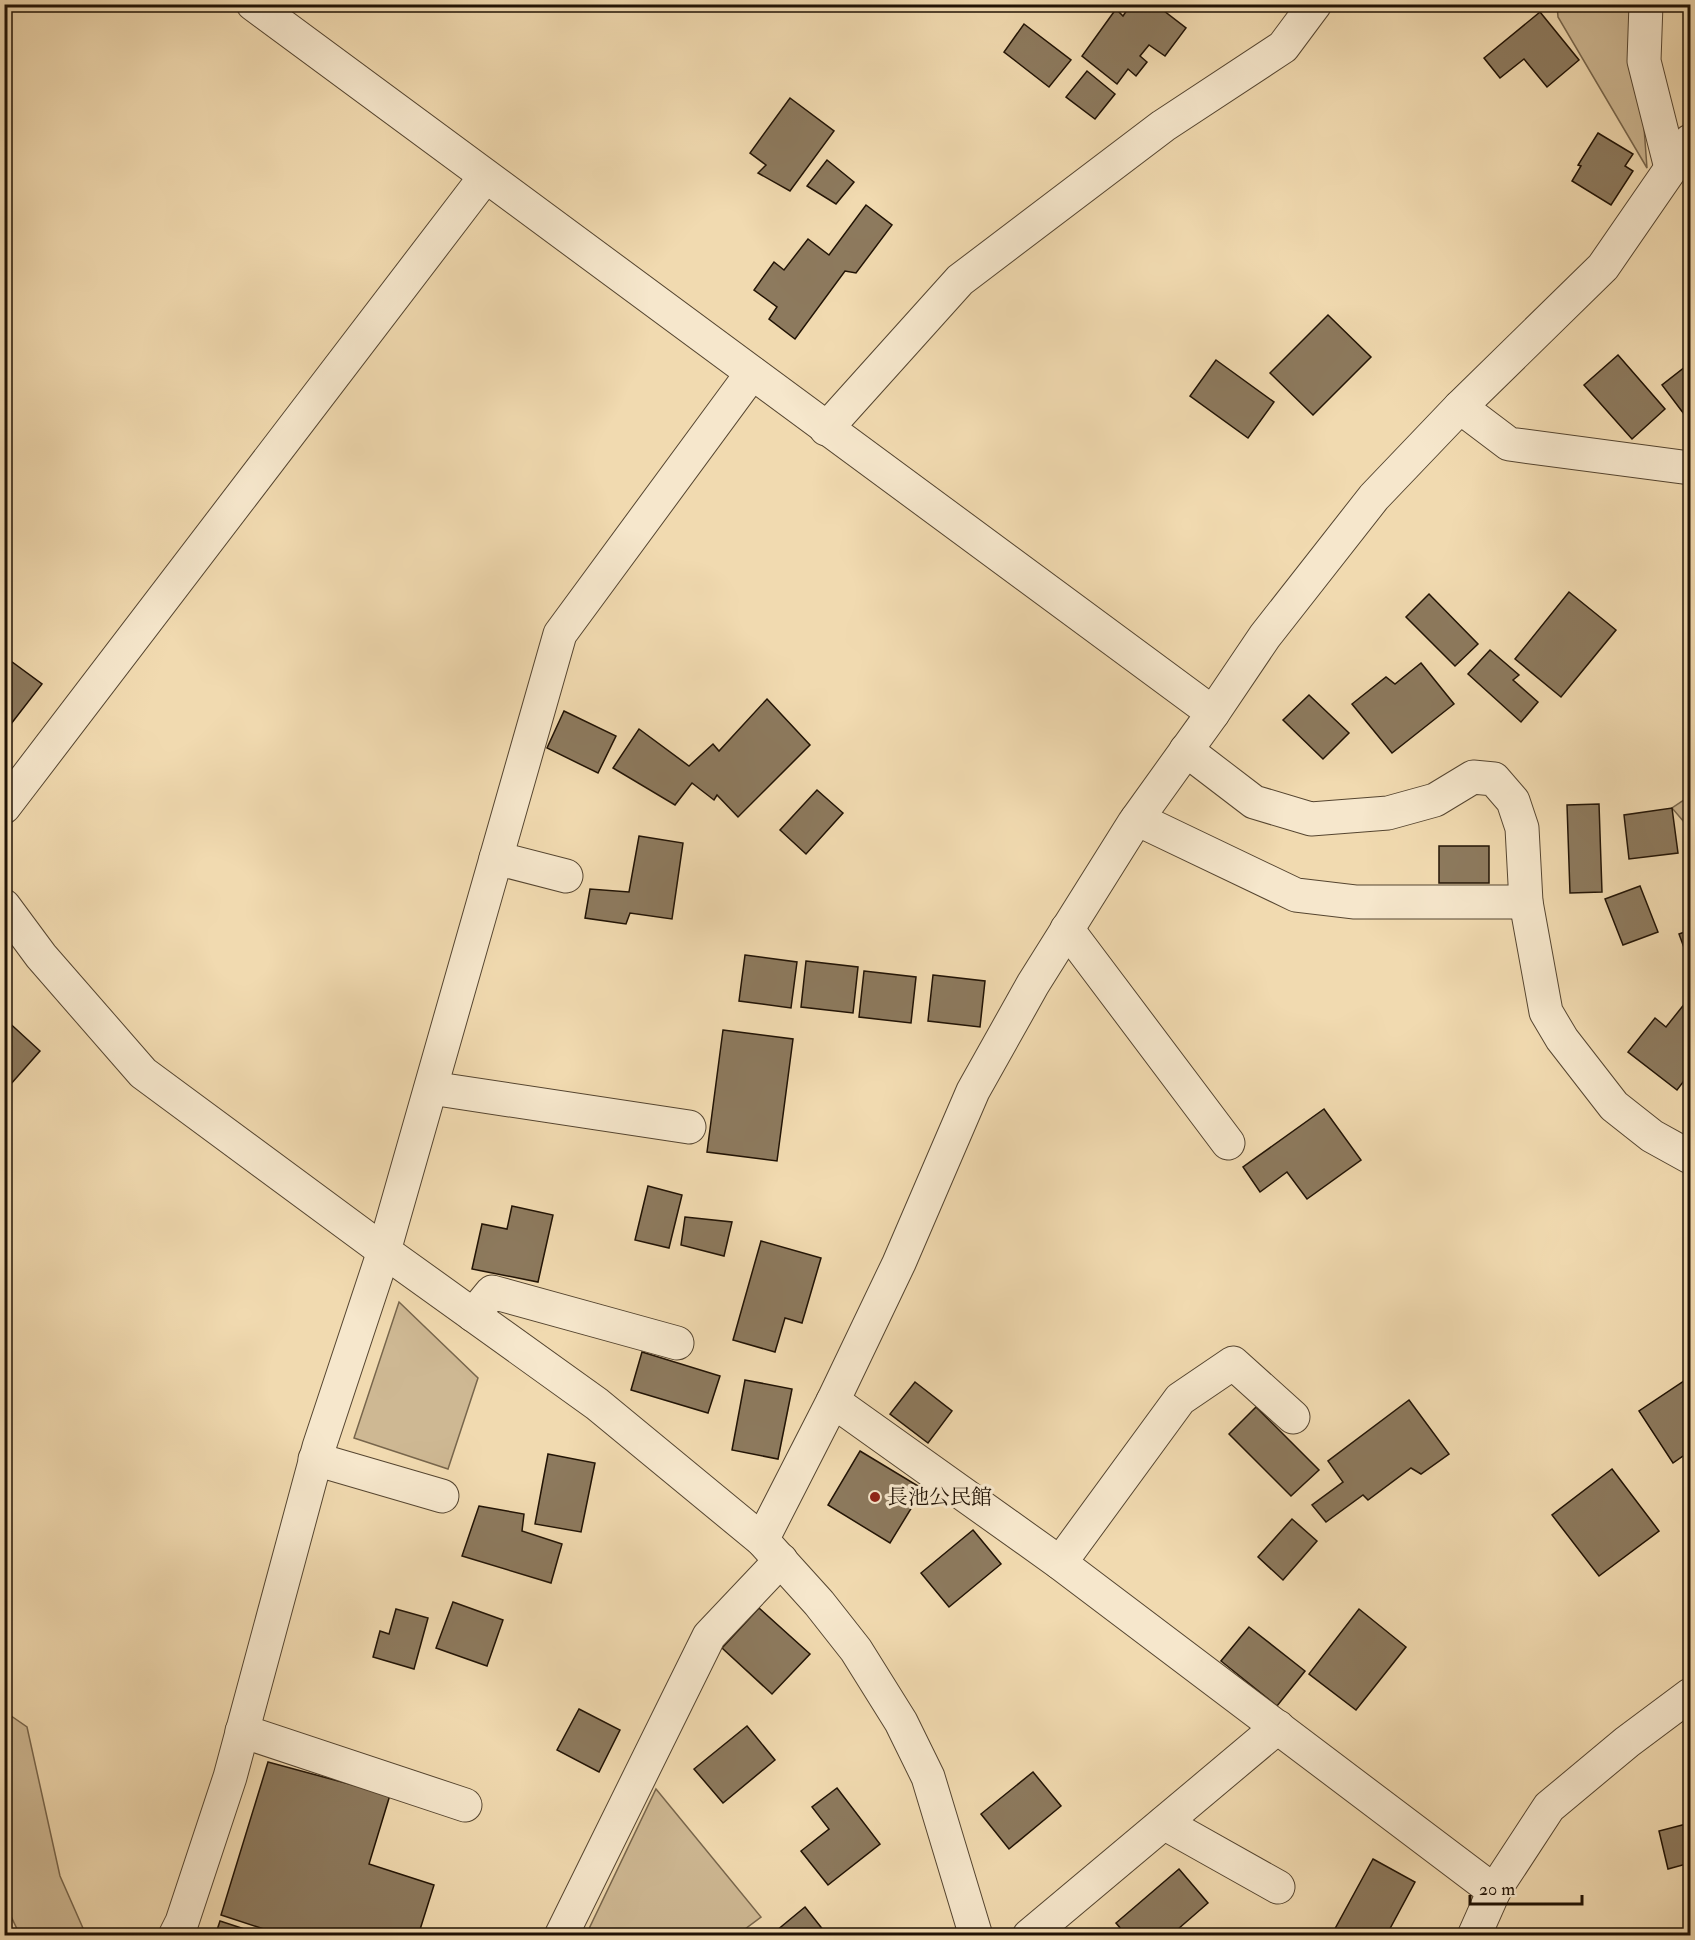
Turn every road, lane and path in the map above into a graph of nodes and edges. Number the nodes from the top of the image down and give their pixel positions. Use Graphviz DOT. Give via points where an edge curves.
graph roads {
  1 [pos="253,4"];
  2 [pos="1315,4"];
  3 [pos="1646,4"];
  4 [pos="1690,141"];
  5 [pos="1671,168"];
  6 [pos="485,177"];
  7 [pos="752,373"];
  8 [pos="1460,407"];
  9 [pos="826,429"];
  10 [pos="1690,468"];
  11 [pos="1212,713"];
  12 [pos="1186,750"];
  13 [pos="4,807"];
  14 [pos="1137,819"];
  15 [pos="496,858"];
  16 [pos="566,876"];
  17 [pos="1526,903"];
  18 [pos="4,906"];
  19 [pos="1067,929"];
  20 [pos="431,1088"];
  21 [pos="689,1127"];
  22 [pos="1228,1143"];
  23 [pos="1690,1157"];
  24 [pos="384,1251"];
  25 [pos="473,1315"];
  26 [pos="677,1343"];
  27 [pos="833,1401"];
  28 [pos="1293,1417"];
  29 [pos="315,1459"];
  30 [pos="442,1496"];
  31 [pos="772,1550"];
  32 [pos="1060,1563"];
  33 [pos="1690,1695"];
  34 [pos="1278,1727"];
  35 [pos="242,1731"];
  36 [pos="465,1805"];
  37 [pos="1164,1823"];
  38 [pos="1278,1887"];
  39 [pos="1494,1891"];
  40 [pos="175,1935"];
  41 [pos="561,1935"];
  42 [pos="976,1935"];
  43 [pos="1029,1935"];
  44 [pos="1474,1935"];
  1 -- 6 [label="street"];
  2 -- 9 [label="street" via="1283,48 1162,126 960,280"];
  3 -- 5 [label="street" via="1644,61"];
  4 -- 5 [label="street"];
  5 -- 8 [label="street" via="1603,267"];
  6 -- 7 [label="street"];
  6 -- 13 [label="street"];
  7 -- 9 [label="street"];
  7 -- 15 [label="street" via="560,634"];
  8 -- 10 [label="street" via="1509,444"];
  8 -- 11 [label="street" via="1374,497 1265,636"];
  9 -- 11 [label="street"];
  11 -- 12 [label="street"];
  12 -- 14 [label="street"];
  12 -- 17 [label="street" via="1254,802 1311,819 1388,813 1435,800 1473,777 1494,780 1513,801 1522,828"];
  14 -- 17 [label="street" via="1296,895 1355,902"];
  14 -- 19 [label="street"];
  15 -- 16 [label="street"];
  15 -- 20 [label="street"];
  17 -- 23 [label="street" via="1546,1012 1562,1039 1614,1106 1652,1136"];
  18 -- 24 [label="street" via="41,956 143,1073"];
  19 -- 22 [label="street"];
  19 -- 27 [label="street" via="973,1091 899,1263"];
  20 -- 21 [label="street"];
  20 -- 24 [label="street"];
  24 -- 25 [label="street"];
  24 -- 29 [label="street"];
  25 -- 26 [label="street" via="492,1292"];
  25 -- 31 [label="street" via="597,1404"];
  27 -- 31 [label="street"];
  27 -- 32 [label="street"];
  28 -- 32 [label="street" via="1233,1363 1180,1399"];
  29 -- 30 [label="street"];
  29 -- 35 [label="street"];
  31 -- 41 [label="street" via="709,1636"];
  31 -- 42 [label="street" via="856,1650 901,1722 928,1777"];
  32 -- 34 [label="street"];
  33 -- 39 [label="street" via="1549,1807"];
  34 -- 37 [label="street"];
  34 -- 39 [label="street"];
  35 -- 36 [label="street"];
  35 -- 40 [label="street"];
  37 -- 38 [label="street"];
  37 -- 43 [label="street"];
  39 -- 44 [label="street"];
}
